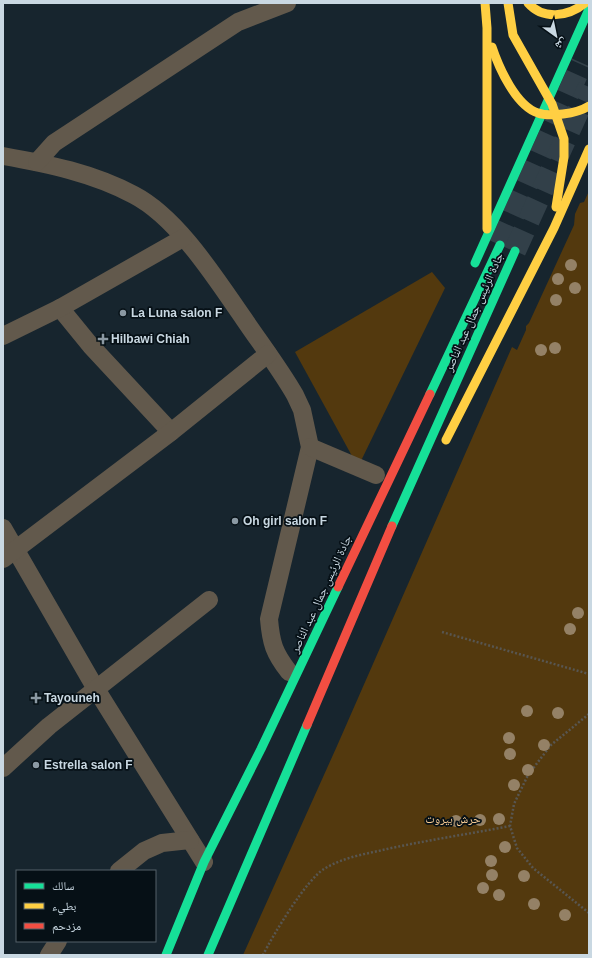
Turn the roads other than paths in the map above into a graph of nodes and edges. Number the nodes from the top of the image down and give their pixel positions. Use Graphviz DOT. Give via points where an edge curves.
graph roads {
  1 [pos="286,3"];
  2 [pos="485,3"];
  3 [pos="508,3"];
  4 [pos="528,3"];
  5 [pos="585,3"];
  6 [pos="589,9"];
  7 [pos="487,28"];
  8 [pos="550,100"];
  9 [pos="589,106"];
  10 [pos="543,114"];
  11 [pos="556,115"];
  12 [pos="589,149"];
  13 [pos="3,156"];
  14 [pos="37,162"];
  15 [pos="554,228"];
  16 [pos="487,237"];
  17 [pos="183,238"];
  18 [pos="500,245"];
  19 [pos="515,251"];
  20 [pos="470,273"];
  21 [pos="60,308"];
  22 [pos="3,336"];
  23 [pos="268,354"];
  24 [pos="171,432"];
  25 [pos="310,447"];
  26 [pos="441,452"];
  27 [pos="376,475"];
  28 [pos="3,528"];
  29 [pos="9,554"];
  30 [pos="209,600"];
  31 [pos="291,665"];
  32 [pos="340,672"];
  33 [pos="96,689"];
  34 [pos="280,707"];
  35 [pos="304,728"];
  36 [pos="3,768"];
  37 [pos="190,840"];
  38 [pos="204,862"];
  39 [pos="120,870"];
  40 [pos="57,942"];
  41 [pos="49,955"];
  42 [pos="166,955"];
  43 [pos="208,955"];
  1 -- 14 [label="street" via="238,22 54,142"];
  2 -- 7 [label="highway"];
  3 -- 8 [label="highway" via="510,24 516,42"];
  4 -- 5 [label="highway" via="538,12 556,15 571,13"];
  6 -- 8 [label="highway"];
  7 -- 10 [label="highway" via="502,73 526,104 535,112"];
  7 -- 16 [label="highway"];
  8 -- 10 [label="highway"];
  8 -- 11 [label="highway"];
  9 -- 11 [label="highway" via="572,114"];
  10 -- 11 [label="highway"];
  10 -- 16 [label="highway"];
  11 -- 15 [label="highway" via="564,139 564,157 557,192"];
  12 -- 15 [label="highway"];
  13 -- 14 [label="street"];
  14 -- 17 [label="street" via="99,179 135,195 169,222"];
  15 -- 26 [label="highway"];
  16 -- 20 [label="highway"];
  17 -- 21 [label="street"];
  17 -- 23 [label="street" via="203,260"];
  18 -- 34 [label="highway, جادة الرئيس جمال عبد الناصر"];
  19 -- 35 [label="highway, جادة الرئيس جمال عبد الناصر"];
  21 -- 22 [label="street"];
  21 -- 24 [label="street" via="91,346"];
  23 -- 24 [label="street"];
  23 -- 25 [label="street" via="302,410"];
  24 -- 29 [label="street"];
  25 -- 27 [label="street"];
  25 -- 31 [label="street" via="269,619 271,640 277,656"];
  28 -- 29 [label="street"];
  29 -- 33 [label="street"];
  30 -- 33 [label="street"];
  31 -- 34 [label="highway"];
  32 -- 35 [label="highway"];
  33 -- 36 [label="street" via="49,726"];
  33 -- 37 [label="street"];
  34 -- 38 [label="highway, جادة الرئيس جمال عبد الناصر"];
  35 -- 43 [label="highway, جادة الرئيس جمال عبد الناصر"];
  37 -- 38 [label="street"];
  37 -- 39 [label="street" via="162,843 144,851"];
  38 -- 42 [label="highway, جادة الرئيس جمال عبد الناصر"];
  40 -- 41 [label="street"];
}
